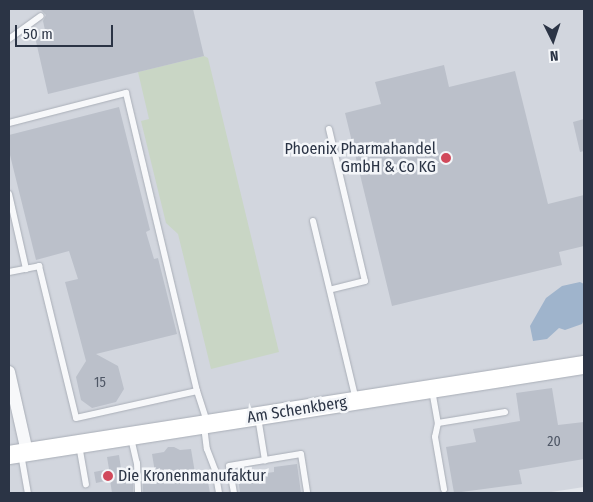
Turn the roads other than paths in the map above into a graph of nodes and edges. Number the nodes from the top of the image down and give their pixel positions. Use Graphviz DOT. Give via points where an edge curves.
graph roads {
  1 [pos="41,16"];
  2 [pos="9,39"];
  3 [pos="9,123"];
  4 [pos="329,129"];
  5 [pos="9,194"];
  6 [pos="313,221"];
  7 [pos="26,269"];
  8 [pos="9,272"];
  9 [pos="330,290"];
  10 [pos="584,365"];
  11 [pos="9,372"];
  12 [pos="432,389"];
  13 [pos="198,391"];
  14 [pos="357,401"];
  15 [pos="506,412"];
  16 [pos="258,416"];
  17 [pos="438,423"];
  18 [pos="206,424"];
  19 [pos="131,436"];
  20 [pos="78,444"];
  21 [pos="19,453"];
  22 [pos="265,460"];
  23 [pos="86,484"];
  24 [pos="444,489"];
  25 [pos="28,493"];
  26 [pos="138,493"];
  27 [pos="219,493"];
  28 [pos="234,493"];
  29 [pos="307,493"];
  1 -- 2 [label="lane"];
  3 -- 13 [label="lane" via="126,93"];
  4 -- 9 [label="lane" via="365,281"];
  5 -- 7 [label="lane"];
  6 -- 9 [label="lane"];
  7 -- 8 [label="lane"];
  7 -- 13 [label="lane" via="39,266 76,418"];
  9 -- 14 [label="lane"];
  10 -- 12 [label="main road, Am Schenkberg"];
  11 -- 21 [label="street"];
  12 -- 14 [label="main road, Am Schenkberg"];
  12 -- 17 [label="lane"];
  13 -- 18 [label="lane"];
  14 -- 16 [label="main road, Am Schenkberg"];
  15 -- 17 [label="lane"];
  16 -- 18 [label="main road, Am Schenkberg"];
  16 -- 22 [label="lane"];
  17 -- 24 [label="lane" via="435,437"];
  18 -- 19 [label="main road, Am Schenkberg"];
  18 -- 27 [label="lane"];
  19 -- 20 [label="main road, Am Schenkberg"];
  19 -- 26 [label="lane"];
  20 -- 21 [label="main road, Am Schenkberg"];
  20 -- 23 [label="lane"];
  21 -- 25 [label="lane"];
  22 -- 28 [label="lane" via="230,466"];
  22 -- 29 [label="lane" via="301,454"];
}
